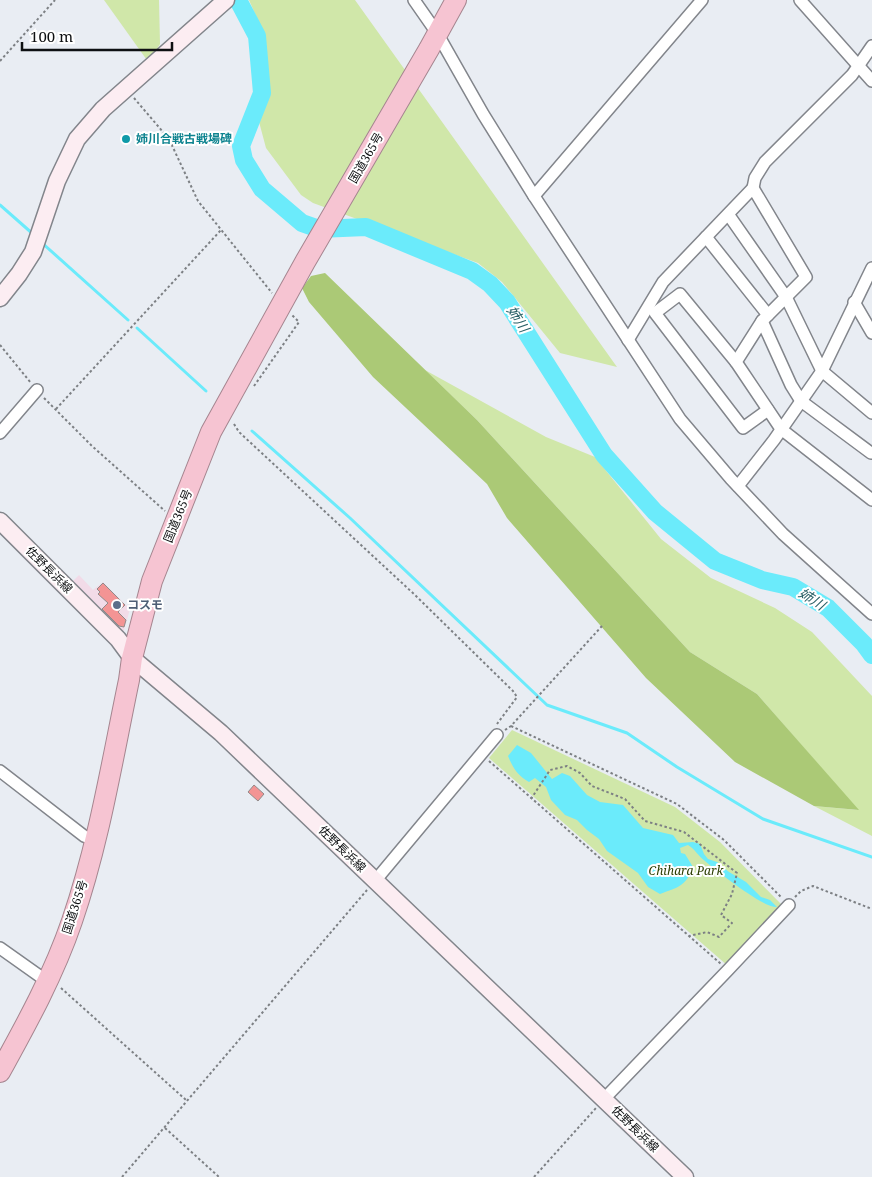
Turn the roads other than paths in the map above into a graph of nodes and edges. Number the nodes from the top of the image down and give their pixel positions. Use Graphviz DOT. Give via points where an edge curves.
graph roads {
  1 [pos="226,0"];
  2 [pos="414,0"];
  3 [pos="456,0"];
  4 [pos="702,0"];
  5 [pos="800,0"];
  6 [pos="433,41"];
  7 [pos="872,46"];
  8 [pos="858,66"];
  9 [pos="872,81"];
  10 [pos="753,188"];
  11 [pos="534,196"];
  12 [pos="728,214"];
  13 [pos="706,237"];
  14 [pos="872,268"];
  15 [pos="786,297"];
  16 [pos="0,298"];
  17 [pos="854,302"];
  18 [pos="765,318"];
  19 [pos="872,333"];
  20 [pos="628,340"];
  21 [pos="736,362"];
  22 [pos="822,371"];
  23 [pos="37,390"];
  24 [pos="801,401"];
  25 [pos="768,410"];
  26 [pos="872,412"];
  27 [pos="782,429"];
  28 [pos="0,433"];
  29 [pos="872,453"];
  30 [pos="738,486"];
  31 [pos="872,500"];
  32 [pos="0,521"];
  33 [pos="872,614"];
  34 [pos="132,658"];
  35 [pos="497,735"];
  36 [pos="0,771"];
  37 [pos="96,841"];
  38 [pos="375,880"];
  39 [pos="788,905"];
  40 [pos="0,948"];
  41 [pos="49,980"];
  42 [pos="0,1072"];
  43 [pos="604,1099"];
  44 [pos="685,1177"];
  1 -- 16 [label="main road" via="103,109 77,139 57,181 33,252"];
  2 -- 6 [label="street"];
  3 -- 6 [label="highway, 国道365号"];
  4 -- 11 [label="street"];
  5 -- 8 [label="street"];
  6 -- 11 [label="street"];
  6 -- 34 [label="highway, 国道365号" via="211,432 152,581"];
  7 -- 8 [label="street"];
  8 -- 9 [label="street"];
  8 -- 10 [label="street" via="765,162"];
  10 -- 12 [label="street"];
  10 -- 15 [label="street" via="806,277"];
  11 -- 20 [label="street"];
  12 -- 13 [label="street"];
  12 -- 15 [label="street"];
  13 -- 18 [label="street"];
  13 -- 20 [label="street" via="662,282"];
  14 -- 17 [label="street"];
  15 -- 18 [label="street"];
  15 -- 22 [label="street"];
  17 -- 19 [label="street"];
  17 -- 22 [label="street"];
  18 -- 21 [label="street"];
  18 -- 24 [label="street" via="790,386"];
  20 -- 30 [label="street" via="680,418"];
  21 -- 25 [label="street"];
  21 -- 25 [label="street" via="680,294 655,313 743,428"];
  22 -- 24 [label="street"];
  22 -- 26 [label="street"];
  23 -- 28 [label="street"];
  24 -- 27 [label="street"];
  24 -- 29 [label="street"];
  25 -- 27 [label="street"];
  27 -- 30 [label="street"];
  27 -- 31 [label="street"];
  30 -- 33 [label="street" via="783,534"];
  32 -- 34 [label="main road, 佐野長浜線" via="118,639"];
  34 -- 37 [label="highway, 国道365号"];
  34 -- 38 [label="main road, 佐野長浜線" via="220,733"];
  35 -- 38 [label="street"];
  36 -- 37 [label="street" via="84,836"];
  37 -- 41 [label="highway, 国道365号" via="72,921"];
  38 -- 43 [label="main road, 佐野長浜線"];
  39 -- 43 [label="street"];
  40 -- 41 [label="street"];
  41 -- 42 [label="highway, 国道365号"];
  43 -- 44 [label="main road, 佐野長浜線"];
}
